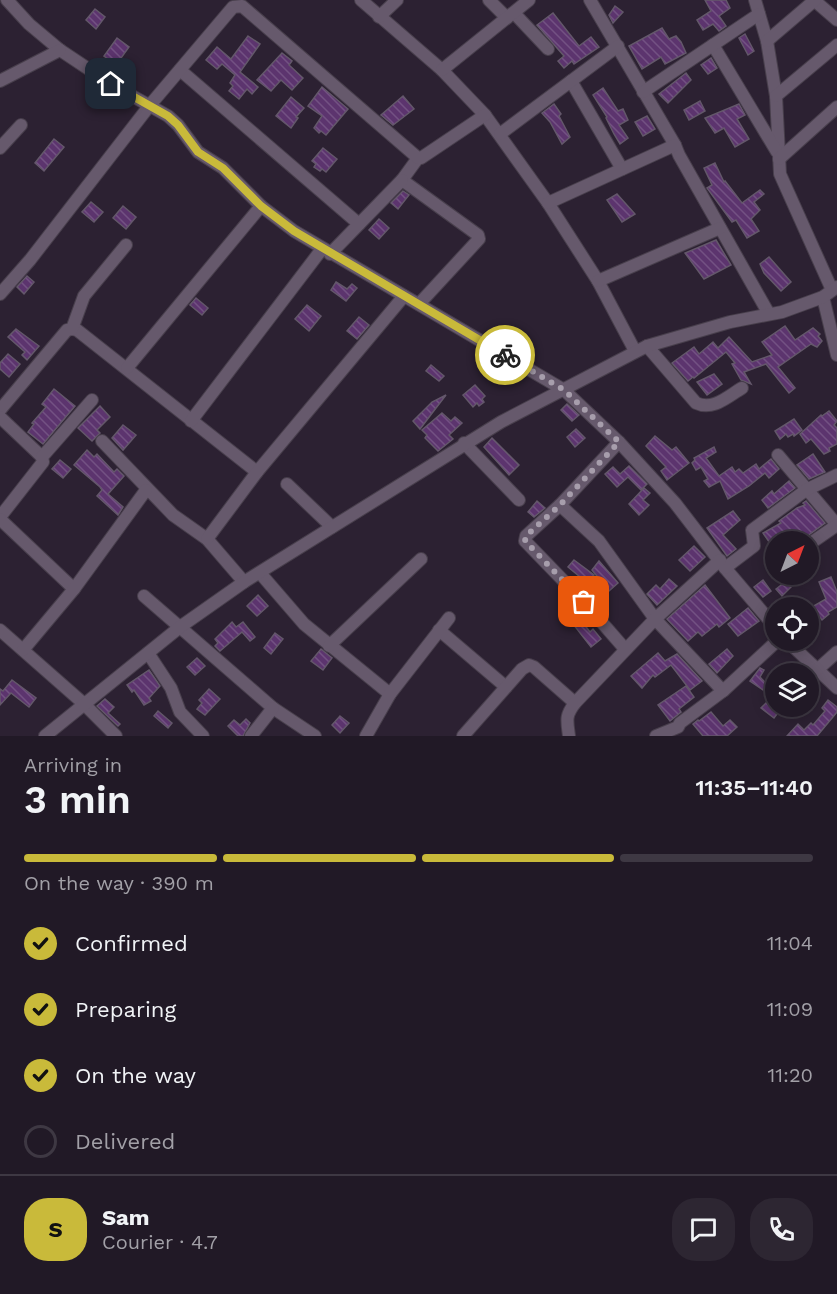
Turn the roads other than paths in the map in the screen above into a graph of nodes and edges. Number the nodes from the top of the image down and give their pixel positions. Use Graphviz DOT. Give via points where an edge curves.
graph roads {
  1 [pos="7,0"];
  2 [pos="361,0"];
  3 [pos="397,0"];
  4 [pos="489,0"];
  5 [pos="529,0"];
  6 [pos="755,0"];
  7 [pos="815,0"];
  8 [pos="594,2"];
  9 [pos="759,14"];
  10 [pos="510,15"];
  11 [pos="379,17"];
  12 [pos="837,20"];
  13 [pos="767,41"];
  14 [pos="713,45"];
  15 [pos="837,45"];
  16 [pos="618,46"];
  17 [pos="548,49"];
  18 [pos="60,50"];
  19 [pos="180,70"];
  20 [pos="441,70"];
  21 [pos="0,81"];
  22 [pos="571,81"];
  23 [pos="643,92"];
  24 [pos="776,96"];
  25 [pos="150,105"];
  26 [pos="837,107"];
  27 [pos="485,115"];
  28 [pos="21,125"];
  29 [pos="500,134"];
  30 [pos="675,145"];
  31 [pos="0,148"];
  32 [pos="779,156"];
  33 [pos="418,158"];
  34 [pos="622,169"];
  35 [pos="402,180"];
  36 [pos="549,203"];
  37 [pos="261,206"];
  38 [pos="359,224"];
  39 [pos="720,228"];
  40 [pos="126,245"];
  41 [pos="326,252"];
  42 [pos="598,281"];
  43 [pos="831,291"];
  44 [pos="0,294"];
  45 [pos="404,296"];
  46 [pos="419,304"];
  47 [pos="769,314"];
  48 [pos="72,329"];
  49 [pos="641,348"];
  50 [pos="837,355"];
  51 [pos="127,369"];
  52 [pos="742,388"];
  53 [pos="564,390"];
  54 [pos="92,400"];
  55 [pos="0,410"];
  56 [pos="0,417"];
  57 [pos="191,421"];
  58 [pos="102,441"];
  59 [pos="619,442"];
  60 [pos="464,443"];
  61 [pos="778,455"];
  62 [pos="42,457"];
  63 [pos="257,472"];
  64 [pos="837,475"];
  65 [pos="287,484"];
  66 [pos="146,490"];
  67 [pos="806,490"];
  68 [pos="519,500"];
  69 [pos="560,505"];
  70 [pos="0,518"];
  71 [pos="837,525"];
  72 [pos="332,527"];
  73 [pos="819,537"];
  74 [pos="207,539"];
  75 [pos="421,559"];
  76 [pos="723,564"];
  77 [pos="260,573"];
  78 [pos="244,582"];
  79 [pos="74,589"];
  80 [pos="144,596"];
  81 [pos="765,615"];
  82 [pos="450,618"];
  83 [pos="655,619"];
  84 [pos="180,627"];
  85 [pos="0,630"];
  86 [pos="439,630"];
  87 [pos="329,646"];
  88 [pos="625,649"];
  89 [pos="23,650"];
  90 [pos="766,651"];
  91 [pos="797,651"];
  92 [pos="837,652"];
  93 [pos="148,654"];
  94 [pos="810,663"];
  95 [pos="819,668"];
  96 [pos="819,672"];
  97 [pos="506,687"];
  98 [pos="837,688"];
  99 [pos="723,691"];
  100 [pos="390,694"];
  101 [pos="84,703"];
  102 [pos="575,703"];
  103 [pos="273,708"];
  104 [pos="681,732"];
  105 [pos="197,734"];
  106 [pos="45,736"];
  107 [pos="116,736"];
  108 [pos="251,736"];
  109 [pos="315,736"];
  110 [pos="366,736"];
  111 [pos="463,736"];
  112 [pos="569,736"];
  113 [pos="656,736"];
  1 -- 18 [label="street"];
  2 -- 11 [label="street"];
  3 -- 11 [label="street"];
  4 -- 10 [label="street"];
  5 -- 10 [label="street"];
  6 -- 9 [label="street"];
  7 -- 12 [label="street"];
  7 -- 13 [label="street"];
  8 -- 16 [label="street"];
  9 -- 13 [label="street"];
  9 -- 14 [label="street"];
  10 -- 17 [label="street"];
  10 -- 20 [label="street"];
  11 -- 20 [label="street"];
  13 -- 24 [label="street"];
  14 -- 23 [label="street"];
  14 -- 32 [label="street"];
  15 -- 24 [label="street"];
  16 -- 22 [label="street"];
  16 -- 23 [label="street"];
  18 -- 21 [label="street"];
  18 -- 25 [label="street"];
  19 -- 25 [label="street"];
  19 -- 33 [label="street" via="233,7 242,6"];
  19 -- 38 [label="street"];
  20 -- 27 [label="street"];
  22 -- 29 [label="street"];
  22 -- 34 [label="street"];
  23 -- 30 [label="street"];
  24 -- 32 [label="street"];
  25 -- 37 [label="street" via="178,125 198,152 231,175"];
  25 -- 44 [label="street"];
  26 -- 32 [label="street"];
  27 -- 29 [label="street"];
  27 -- 33 [label="street"];
  28 -- 31 [label="street"];
  29 -- 36 [label="street"];
  30 -- 34 [label="street"];
  30 -- 39 [label="street"];
  32 -- 43 [label="street" via="780,174"];
  33 -- 35 [label="street"];
  34 -- 36 [label="street"];
  35 -- 38 [label="street"];
  35 -- 46 [label="street" via="479,239"];
  36 -- 42 [label="street"];
  37 -- 41 [label="street"];
  37 -- 51 [label="street"];
  38 -- 41 [label="street"];
  39 -- 42 [label="street"];
  39 -- 47 [label="street"];
  40 -- 48 [label="street" via="84,296"];
  41 -- 45 [label="street"];
  41 -- 57 [label="street"];
  42 -- 49 [label="street"];
  43 -- 47 [label="street" via="795,308"];
  43 -- 50 [label="street"];
  45 -- 46 [label="street"];
  45 -- 63 [label="street"];
  46 -- 53 [label="street"];
  47 -- 49 [label="street"];
  48 -- 51 [label="street"];
  48 -- 55 [label="street" via="67,330"];
  49 -- 52 [label="street" via="703,406 710,407"];
  49 -- 53 [label="street"];
  51 -- 57 [label="street"];
  53 -- 59 [label="street"];
  53 -- 60 [label="street"];
  54 -- 62 [label="street"];
  56 -- 62 [label="street"];
  57 -- 63 [label="street"];
  58 -- 66 [label="street"];
  59 -- 69 [label="street"];
  59 -- 76 [label="street" via="675,503"];
  60 -- 68 [label="street"];
  60 -- 72 [label="street"];
  61 -- 67 [label="street"];
  62 -- 70 [label="street" via="43,462"];
  63 -- 74 [label="street"];
  64 -- 67 [label="street"];
  65 -- 72 [label="street"];
  66 -- 74 [label="street"];
  66 -- 79 [label="street"];
  67 -- 71 [label="street"];
  67 -- 76 [label="street" via="752,530 754,546"];
  69 -- 83 [label="street" via="599,541"];
  69 -- 88 [label="street" via="525,541"];
  70 -- 79 [label="street"];
  71 -- 73 [label="street"];
  72 -- 77 [label="street"];
  74 -- 78 [label="street"];
  75 -- 87 [label="street"];
  76 -- 81 [label="street"];
  76 -- 83 [label="street"];
  77 -- 78 [label="street"];
  77 -- 87 [label="street" via="304,624"];
  78 -- 84 [label="street"];
  79 -- 89 [label="street"];
  80 -- 84 [label="street"];
  82 -- 86 [label="street"];
  83 -- 88 [label="street"];
  83 -- 99 [label="street"];
  84 -- 93 [label="street"];
  84 -- 103 [label="street"];
  85 -- 89 [label="street"];
  86 -- 97 [label="street"];
  86 -- 100 [label="street"];
  87 -- 100 [label="street"];
  88 -- 102 [label="street"];
  89 -- 101 [label="street"];
  90 -- 99 [label="street"];
  91 -- 94 [label="street"];
  92 -- 95 [label="street"];
  93 -- 101 [label="street"];
  93 -- 105 [label="street" via="167,681 180,712"];
  96 -- 98 [label="street"];
  97 -- 102 [label="street" via="529,665"];
  97 -- 111 [label="street"];
  99 -- 104 [label="street" via="680,723"];
  100 -- 110 [label="street"];
  101 -- 106 [label="street"];
  101 -- 107 [label="street"];
  102 -- 112 [label="street" via="567,713"];
  103 -- 108 [label="street"];
  103 -- 109 [label="street"];
  104 -- 113 [label="street"];
}
